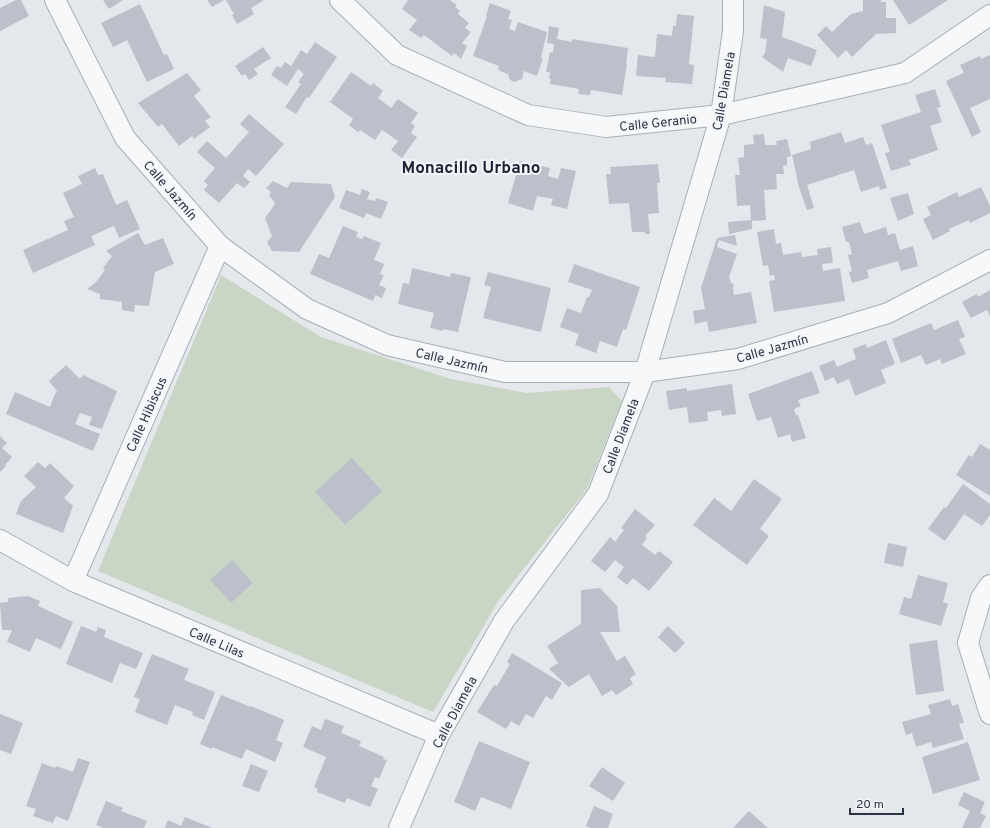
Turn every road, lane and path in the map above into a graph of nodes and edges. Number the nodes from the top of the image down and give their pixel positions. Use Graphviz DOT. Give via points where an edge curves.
graph roads {
  1 [pos="54,0"];
  2 [pos="340,0"];
  3 [pos="733,0"];
  4 [pos="990,15"];
  5 [pos="721,115"];
  6 [pos="220,246"];
  7 [pos="990,260"];
  8 [pos="645,372"];
  9 [pos="0,540"];
  10 [pos="73,581"];
  11 [pos="990,584"];
  12 [pos="990,714"];
  13 [pos="439,735"];
  14 [pos="400,828"];
  1 -- 6 [label="street, Calle Jazmín" via="125,138"];
  2 -- 5 [label="street, Calle Geranio" via="397,55 528,115 606,127"];
  3 -- 5 [label="street, Calle Diamela" via="733,31"];
  4 -- 5 [label="street, Calle Geranio" via="905,73"];
  5 -- 8 [label="street, Calle Diamela"];
  6 -- 8 [label="street, Calle Jazmín" via="307,309 387,345 505,372"];
  6 -- 10 [label="street, Calle Hibiscus"];
  7 -- 8 [label="street, Calle Jazmín" via="888,313 738,359"];
  8 -- 13 [label="street, Calle Diamela" via="598,494 504,621"];
  9 -- 10 [label="street, Calle Lilas"];
  10 -- 13 [label="street, Calle Lilas"];
  11 -- 12 [label="street" via="981,598 968,643"];
  13 -- 14 [label="street, Calle Diamela"];
}
